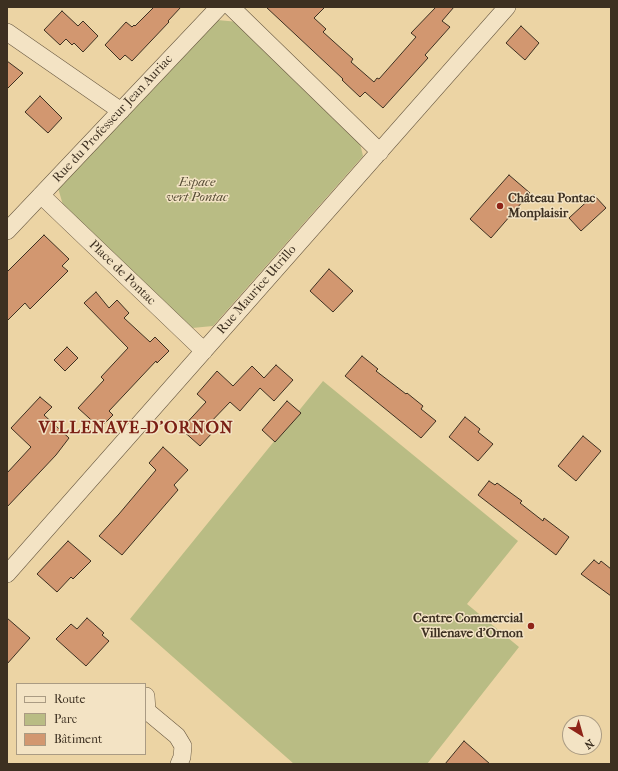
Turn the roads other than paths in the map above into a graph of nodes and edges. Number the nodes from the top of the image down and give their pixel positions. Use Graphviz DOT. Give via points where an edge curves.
graph roads {
  1 [pos="219,7"];
  2 [pos="232,7"];
  3 [pos="507,7"];
  4 [pos="7,32"];
  5 [pos="121,111"];
  6 [pos="380,152"];
  7 [pos="41,195"];
  8 [pos="7,231"];
  9 [pos="204,351"];
  10 [pos="7,574"];
  11 [pos="146,696"];
  12 [pos="179,764"];
  1 -- 5 [label="street, Rue du Professeur Jean Auriac"];
  2 -- 6 [label="street"];
  3 -- 6 [label="street, Rue Maurice Utrillo"];
  4 -- 5 [label="street"];
  5 -- 7 [label="street, Rue du Professeur Jean Auriac"];
  6 -- 9 [label="street, Rue Maurice Utrillo"];
  7 -- 8 [label="street, Rue du Professeur Jean Auriac"];
  7 -- 9 [label="street, Place de Pontac"];
  9 -- 10 [label="street, Rue Maurice Utrillo"];
  11 -- 12 [label="street" via="147,711 177,736 183,746"];
}
